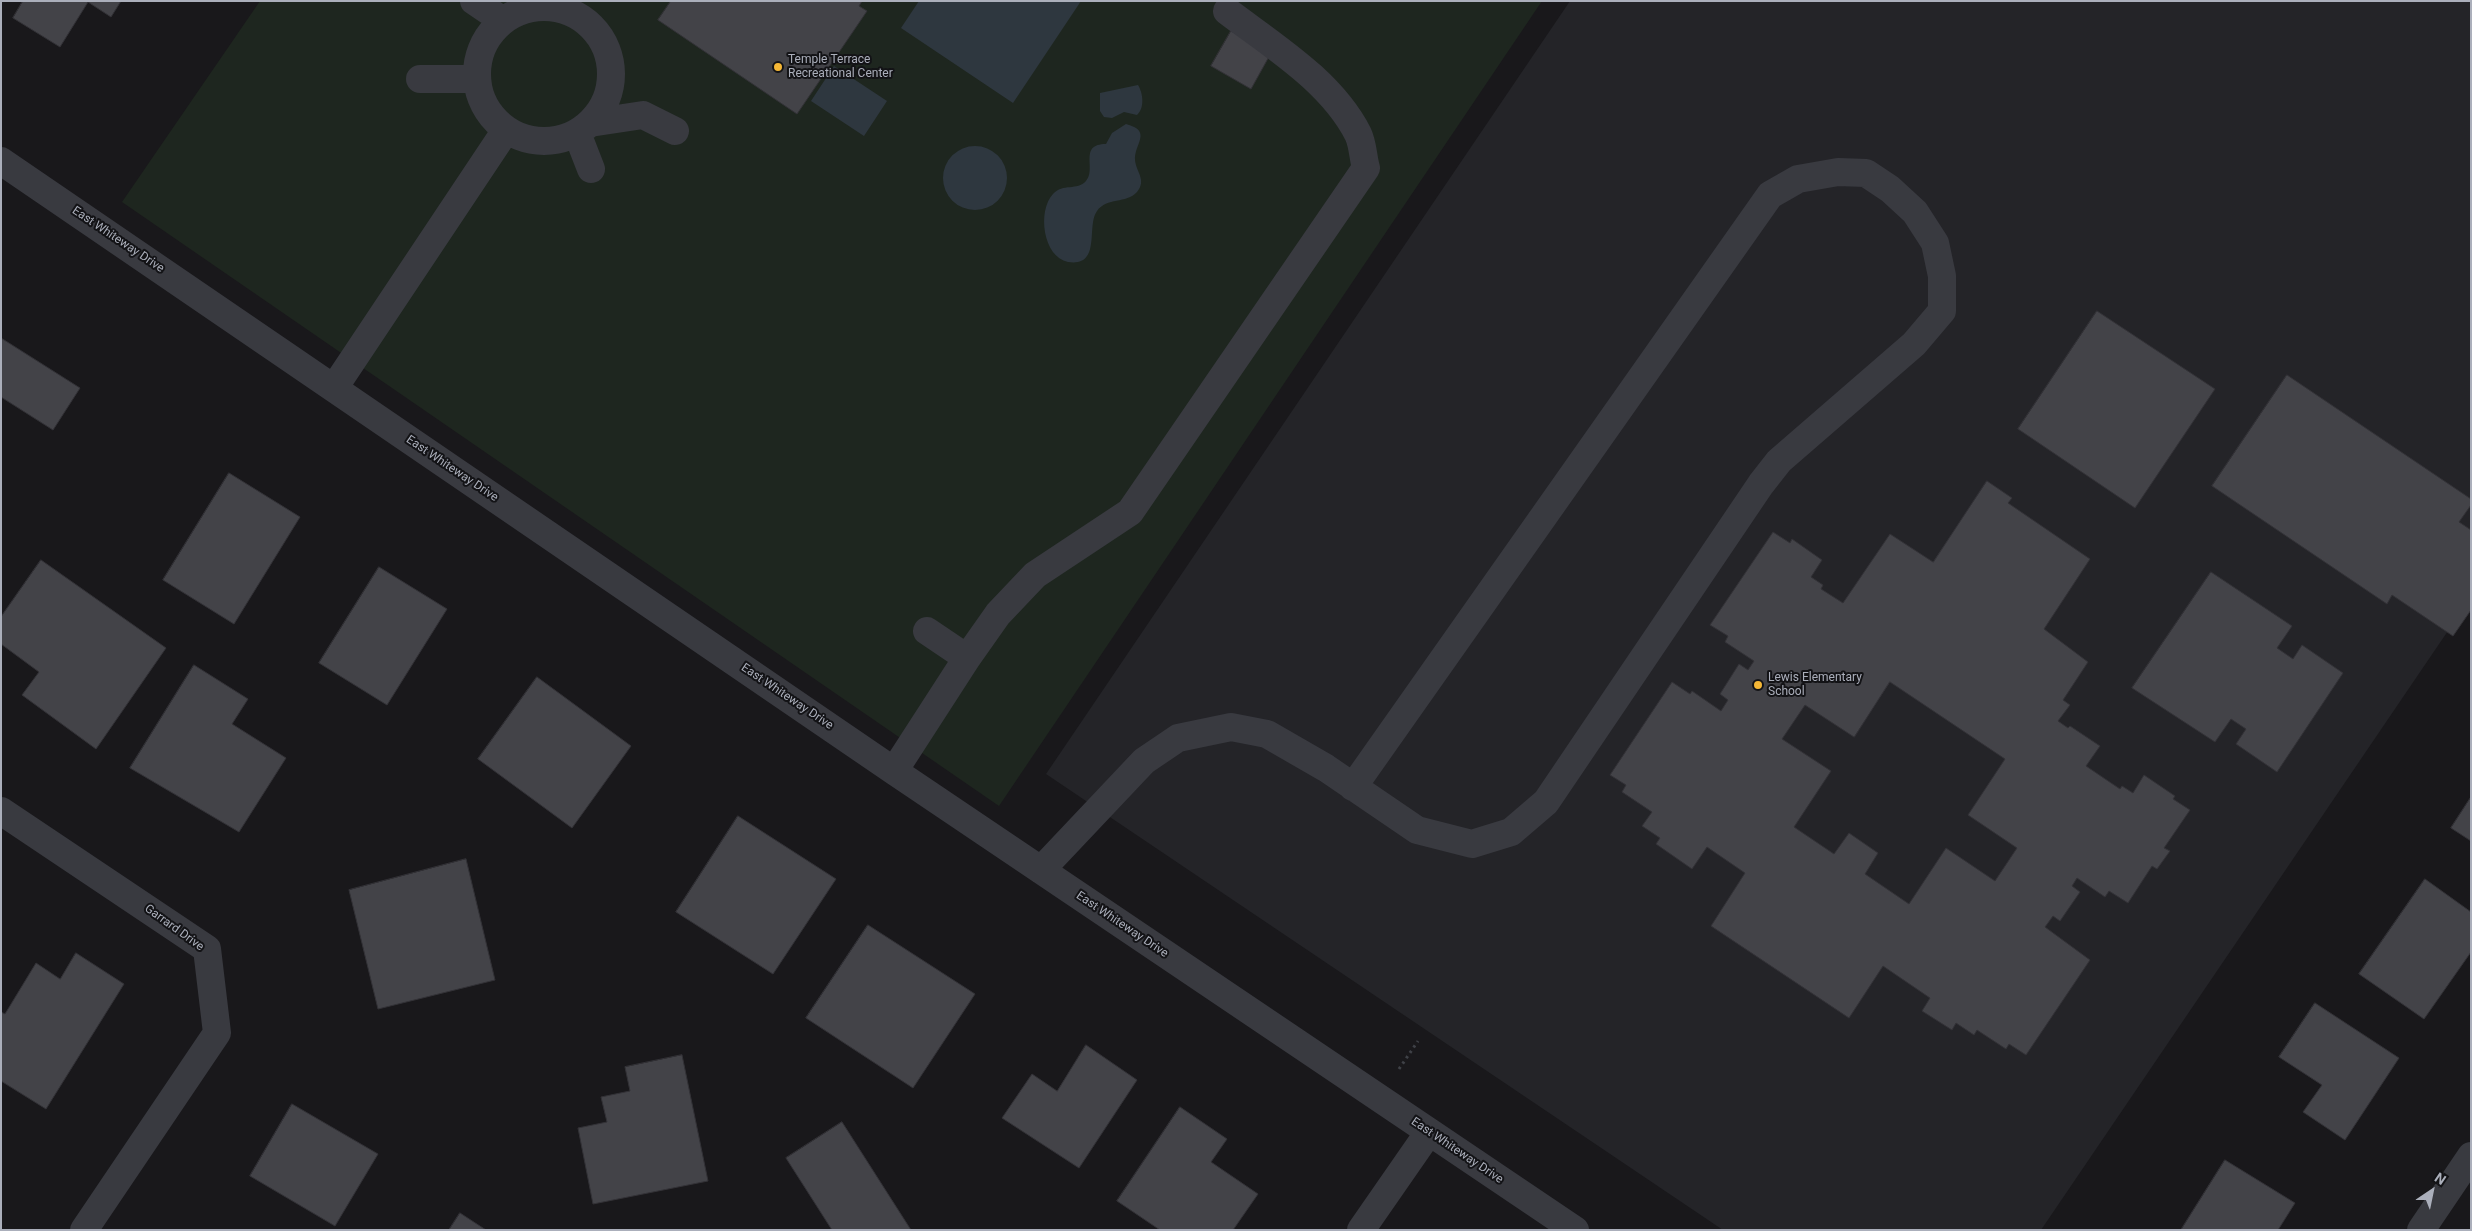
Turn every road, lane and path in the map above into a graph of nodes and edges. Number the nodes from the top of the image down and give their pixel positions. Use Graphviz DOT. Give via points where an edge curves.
graph roads {
  1 [pos="474,1"];
  2 [pos="1227,11"];
  3 [pos="502,20"];
  4 [pos="420,79"];
  5 [pos="476,79"];
  6 [pos="584,128"];
  7 [pos="506,130"];
  8 [pos="675,131"];
  9 [pos="1,161"];
  10 [pos="591,169"];
  11 [pos="334,388"];
  12 [pos="928,631"];
  13 [pos="967,658"];
  14 [pos="894,771"];
  15 [pos="1354,787"];
  16 [pos="1,811"];
  17 [pos="1042,870"];
  18 [pos="1418,1041"];
  19 [pos="1399,1069"];
  20 [pos="1429,1132"];
  21 [pos="2471,1156"];
  22 [pos="84,1230"];
  23 [pos="1361,1230"];
  24 [pos="1575,1230"];
  25 [pos="2421,1230"];
  1 -- 3 [label="street"];
  2 -- 13 [label="street" via="1308,72 1335,102 1359,135 1366,168 1130,512 1035,575 998,614"];
  3 -- 5 [label="street" via="480,51"];
  3 -- 6 [label="street" via="527,9 554,8 577,15 595,30 611,64 610,88 604,105"];
  4 -- 5 [label="street"];
  5 -- 7 [label="street" via="482,102"];
  6 -- 7 [label="street" via="554,141 528,140"];
  6 -- 8 [label="street" via="643,116"];
  6 -- 10 [label="street"];
  7 -- 11 [label="street"];
  9 -- 11 [label="street, East Whiteway Drive"];
  11 -- 14 [label="street, East Whiteway Drive"];
  12 -- 13 [label="street"];
  13 -- 14 [label="street"];
  14 -- 17 [label="street, East Whiteway Drive"];
  15 -- 15 [label="street" via="1770,195 1798,179 1838,172 1866,173 1915,212 1935,243 1942,276 1942,311 1914,344 1779,461 1546,802 1511,832 1472,844 1417,830"];
  15 -- 17 [label="street" via="1267,734 1231,727 1178,738 1144,761"];
  16 -- 22 [label="street, Garrard Drive" via="207,949 217,1032"];
  17 -- 20 [label="street, East Whiteway Drive"];
  18 -- 19 [label="path"];
  20 -- 23 [label="street"];
  20 -- 24 [label="street, East Whiteway Drive"];
  21 -- 25 [label="street"];
}
